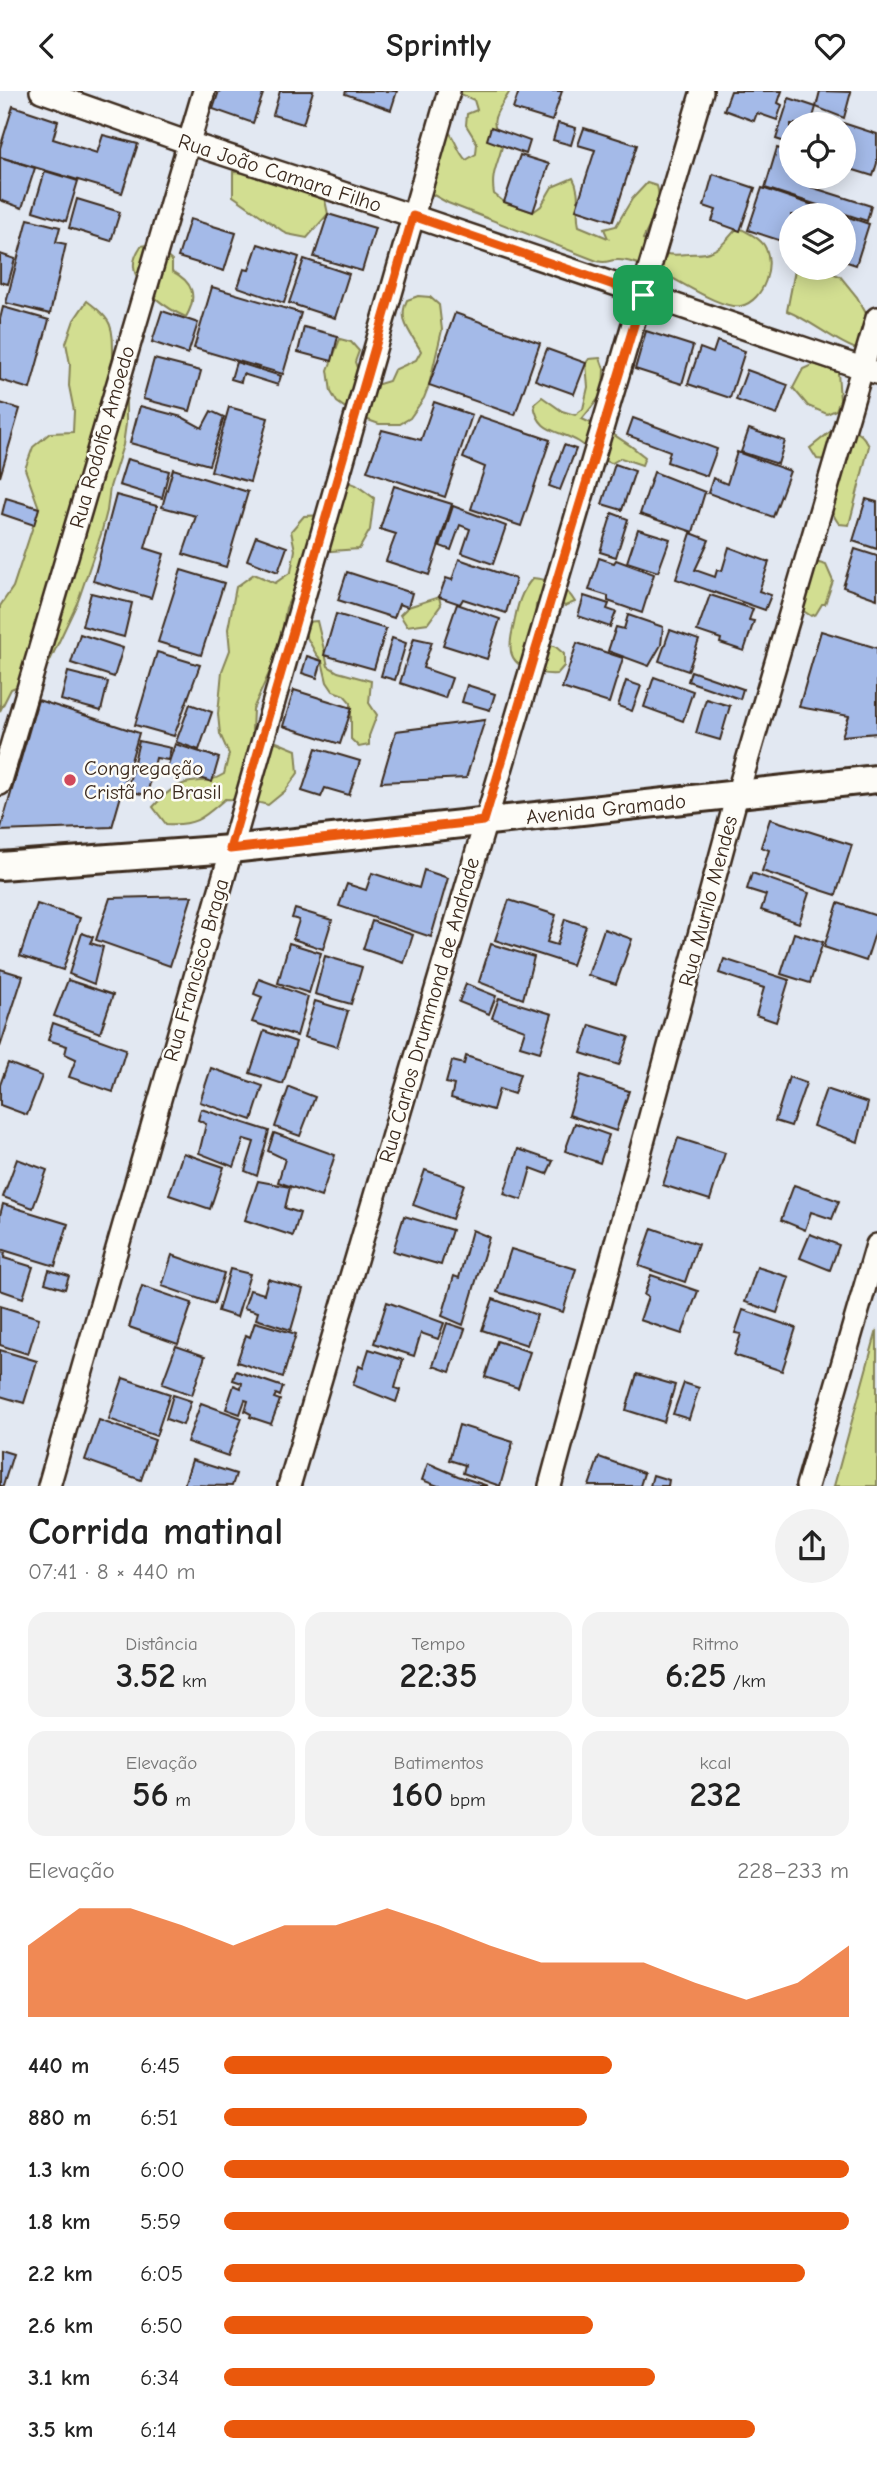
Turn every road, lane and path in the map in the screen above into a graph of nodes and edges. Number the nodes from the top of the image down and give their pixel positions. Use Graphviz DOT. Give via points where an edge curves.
graph roads {
  1 [pos="41,91"];
  2 [pos="204,91"];
  3 [pos="449,91"];
  4 [pos="702,91"];
  5 [pos="189,143"];
  6 [pos="413,216"];
  7 [pos="643,295"];
  8 [pos="877,318"];
  9 [pos="869,371"];
  10 [pos="877,779"];
  11 [pos="0,784"];
  12 [pos="737,795"];
  13 [pos="484,821"];
  14 [pos="230,849"];
  15 [pos="0,866"];
  16 [pos="877,1245"];
  17 [pos="49,1486"];
  18 [pos="289,1486"];
  19 [pos="550,1486"];
  20 [pos="807,1486"];
  1 -- 5 [label="street, Rua João Camara Filho"];
  2 -- 5 [label="street, Rua Rodolfo Amoedo"];
  3 -- 6 [label="street, Rua Francisco Braga"];
  4 -- 7 [label="street, Rua Carlos Drummond de Andrade"];
  5 -- 6 [label="street, Rua João Camara Filho"];
  5 -- 11 [label="street, Rua Rodolfo Amoedo"];
  6 -- 7 [label="street, Rua João Camara Filho"];
  6 -- 14 [label="street, Rua Francisco Braga"];
  7 -- 9 [label="street, Rua João Camara Filho"];
  7 -- 13 [label="street, Rua Carlos Drummond de Andrade"];
  8 -- 9 [label="street, Rua Murilo Mendes"];
  9 -- 12 [label="street, Rua Murilo Mendes"];
  10 -- 12 [label="street, Avenida Gramado"];
  12 -- 13 [label="street, Avenida Gramado"];
  12 -- 19 [label="street, Rua Murilo Mendes"];
  13 -- 14 [label="street, Avenida Gramado"];
  13 -- 18 [label="street, Rua Carlos Drummond de Andrade"];
  14 -- 15 [label="street, Avenida Gramado"];
  14 -- 17 [label="street, Rua Francisco Braga"];
  16 -- 20 [label="street"];
}
